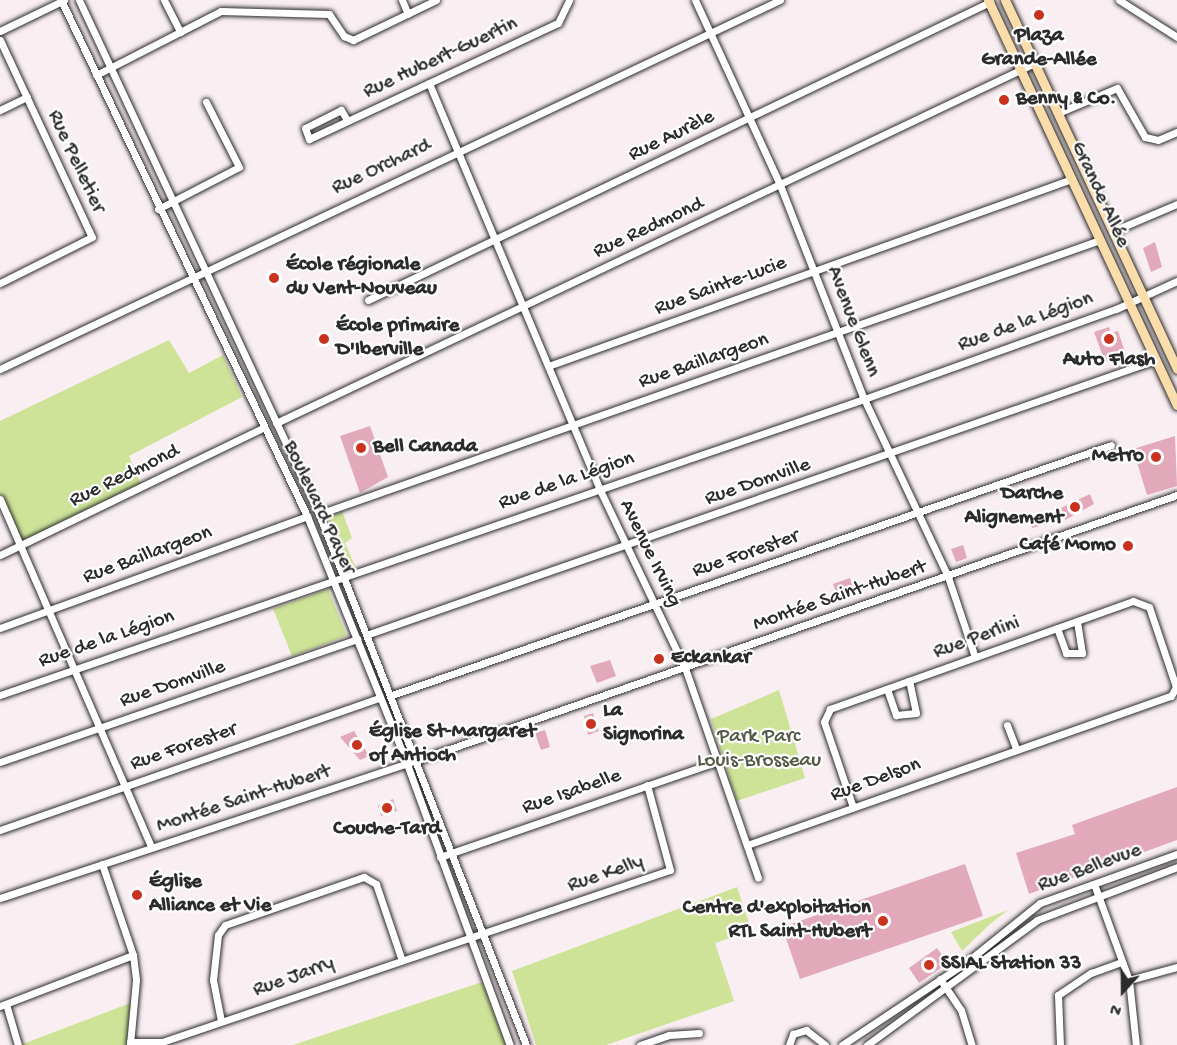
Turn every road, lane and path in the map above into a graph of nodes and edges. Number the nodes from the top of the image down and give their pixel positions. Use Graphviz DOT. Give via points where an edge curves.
graph roads {
  1 [pos="62,0"];
  2 [pos="79,0"];
  3 [pos="164,0"];
  4 [pos="402,0"];
  5 [pos="436,0"];
  6 [pos="569,0"];
  7 [pos="695,0"];
  8 [pos="780,0"];
  9 [pos="1005,0"];
  10 [pos="1119,0"];
  11 [pos="989,1"];
  12 [pos="408,14"];
  13 [pos="0,30"];
  14 [pos="180,32"];
  15 [pos="710,34"];
  16 [pos="1177,37"];
  17 [pos="0,40"];
  18 [pos="1035,63"];
  19 [pos="110,66"];
  20 [pos="1021,70"];
  21 [pos="96,75"];
  22 [pos="429,83"];
  23 [pos="27,97"];
  24 [pos="206,102"];
  25 [pos="0,110"];
  26 [pos="1058,113"];
  27 [pos="750,119"];
  28 [pos="347,120"];
  29 [pos="1177,132"];
  30 [pos="458,151"];
  31 [pos="1072,179"];
  32 [pos="780,185"];
  33 [pos="171,201"];
  34 [pos="1177,204"];
  35 [pos="158,209"];
  36 [pos="1113,231"];
  37 [pos="495,240"];
  38 [pos="1100,240"];
  39 [pos="202,270"];
  40 [pos="815,271"];
  41 [pos="190,278"];
  42 [pos="1177,281"];
  43 [pos="0,283"];
  44 [pos="1143,296"];
  45 [pos="368,300"];
  46 [pos="1130,303"];
  47 [pos="524,306"];
  48 [pos="837,333"];
  49 [pos="1174,353"];
  50 [pos="1156,360"];
  51 [pos="551,365"];
  52 [pos="0,369"];
  53 [pos="1177,369"];
  54 [pos="864,399"];
  55 [pos="1177,405"];
  56 [pos="276,423"];
  57 [pos="573,426"];
  58 [pos="263,428"];
  59 [pos="1111,445"];
  60 [pos="890,454"];
  61 [pos="599,488"];
  62 [pos="1177,495"];
  63 [pos="0,498"];
  64 [pos="919,513"];
  65 [pos="319,514"];
  66 [pos="307,516"];
  67 [pos="22,544"];
  68 [pos="627,546"];
  69 [pos="0,555"];
  70 [pos="345,577"];
  71 [pos="948,577"];
  72 [pos="334,580"];
  73 [pos="654,604"];
  74 [pos="47,610"];
  75 [pos="1077,621"];
  76 [pos="0,628"];
  77 [pos="1057,628"];
  78 [pos="369,634"];
  79 [pos="357,639"];
  80 [pos="975,657"];
  81 [pos="685,668"];
  82 [pos="1173,668"];
  83 [pos="71,669"];
  84 [pos="909,681"];
  85 [pos="887,689"];
  86 [pos="0,695"];
  87 [pos="392,695"];
  88 [pos="380,698"];
  89 [pos="1007,725"];
  90 [pos="97,729"];
  91 [pos="1016,748"];
  92 [pos="418,760"];
  93 [pos="0,762"];
  94 [pos="716,762"];
  95 [pos="407,764"];
  96 [pos="647,785"];
  97 [pos="124,787"];
  98 [pos="853,807"];
  99 [pos="0,830"];
  100 [pos="747,845"];
  101 [pos="152,847"];
  102 [pos="453,851"];
  103 [pos="1177,854"];
  104 [pos="440,857"];
  105 [pos="102,864"];
  106 [pos="1177,867"];
  107 [pos="758,878"];
  108 [pos="1094,884"];
  109 [pos="1098,897"];
  110 [pos="0,898"];
  111 [pos="469,936"];
  112 [pos="485,936"];
  113 [pos="133,955"];
  114 [pos="401,957"];
  115 [pos="1122,962"];
  116 [pos="1177,967"];
  117 [pos="940,979"];
  118 [pos="1129,981"];
  119 [pos="947,990"];
  120 [pos="3,1005"];
  121 [pos="220,1021"];
  122 [pos="699,1034"];
  123 [pos="130,1043"];
  124 [pos="18,1045"];
  125 [pos="510,1045"];
  126 [pos="526,1045"];
  127 [pos="640,1045"];
  128 [pos="789,1045"];
  129 [pos="825,1045"];
  130 [pos="842,1045"];
  131 [pos="867,1045"];
  132 [pos="972,1045"];
  133 [pos="1060,1045"];
  134 [pos="1136,1045"];
  1 -- 13 [label="street"];
  1 -- 21 [label="street, Boulevard Payer"];
  2 -- 19 [label="street, Boulevard Payer"];
  3 -- 14 [label="street"];
  4 -- 12 [label="street"];
  5 -- 12 [label="street"];
  6 -- 22 [label="street, Rue Hubert-Guertin" via="558,23"];
  7 -- 15 [label="street, Avenue Glenn"];
  8 -- 15 [label="street, Rue Orchard"];
  9 -- 18 [label="main road, Grande Allée"];
  10 -- 16 [label="street"];
  11 -- 20 [label="main road, Grande Allée"];
  11 -- 27 [label="street, Rue Aurèle"];
  12 -- 14 [label="street" via="353,40 329,14 221,11"];
  14 -- 19 [label="street"];
  15 -- 27 [label="street, Avenue Glenn"];
  15 -- 30 [label="street, Rue Orchard"];
  17 -- 23 [label="street, Rue Pelletier"];
  18 -- 20 [label="street, Rue Redmond"];
  18 -- 26 [label="main road, Grande Allée"];
  19 -- 21 [label="street"];
  19 -- 33 [label="street, Boulevard Payer"];
  20 -- 31 [label="main road, Grande Allée"];
  20 -- 32 [label="street, Rue Redmond"];
  21 -- 35 [label="street, Boulevard Payer"];
  22 -- 28 [label="street, Rue Hubert-Guertin"];
  22 -- 30 [label="street, Avenue Irving"];
  23 -- 25 [label="street"];
  23 -- 43 [label="street, Rue Pelletier" via="92,237"];
  24 -- 33 [label="street" via="239,167"];
  26 -- 29 [label="street" via="1117,88 1145,137 1158,140"];
  26 -- 36 [label="main road, Grande Allée"];
  27 -- 32 [label="street, Avenue Glenn"];
  27 -- 37 [label="street, Rue Aurèle"];
  28 -- 28 [label="street, Rue Hubert-Guertin" via="309,139 305,128 341,110"];
  30 -- 37 [label="street, Avenue Irving"];
  30 -- 39 [label="street, Rue Orchard"];
  31 -- 38 [label="main road, Grande Allée"];
  31 -- 40 [label="street, Rue Sainte-Lucie"];
  32 -- 40 [label="street, Avenue Glenn"];
  32 -- 47 [label="street, Rue Redmond"];
  33 -- 35 [label="street"];
  33 -- 39 [label="street, Boulevard Payer"];
  34 -- 36 [label="street"];
  35 -- 41 [label="street, Boulevard Payer"];
  36 -- 44 [label="main road, Grande Allée"];
  37 -- 45 [label="street, Rue Aurèle"];
  37 -- 47 [label="street, Avenue Irving"];
  38 -- 46 [label="main road, Grande Allée"];
  38 -- 48 [label="street, Rue Baillargeon"];
  39 -- 41 [label="street, Rue Orchard"];
  39 -- 56 [label="street, Boulevard Payer"];
  40 -- 48 [label="street, Avenue Glenn"];
  40 -- 51 [label="street, Rue Sainte-Lucie"];
  41 -- 52 [label="street, Rue Orchard"];
  41 -- 58 [label="street, Boulevard Payer"];
  42 -- 44 [label="street, Rue de la Légion"];
  44 -- 46 [label="street, Rue de la Légion"];
  44 -- 49 [label="main road, Grande Allée"];
  46 -- 50 [label="main road, Grande Allée"];
  46 -- 54 [label="street, Rue de la Légion"];
  47 -- 51 [label="street, Avenue Irving"];
  47 -- 56 [label="street, Rue Redmond"];
  48 -- 54 [label="street, Avenue Glenn"];
  48 -- 57 [label="street, Rue Baillargeon"];
  49 -- 53 [label="main road, Grande Allée"];
  50 -- 55 [label="main road, Grande Allée"];
  50 -- 60 [label="street, Rue Domville"];
  51 -- 57 [label="street, Avenue Irving"];
  54 -- 60 [label="street, Avenue Glenn"];
  54 -- 61 [label="street, Rue de la Légion"];
  56 -- 65 [label="street, Boulevard Payer"];
  57 -- 61 [label="street, Avenue Irving"];
  57 -- 65 [label="street, Rue Baillargeon"];
  58 -- 66 [label="street, Boulevard Payer"];
  58 -- 67 [label="street, Rue Redmond"];
  59 -- 64 [label="street, Rue Forester"];
  60 -- 64 [label="street, Avenue Glenn"];
  60 -- 68 [label="street, Rue Domville"];
  61 -- 68 [label="street, Avenue Irving"];
  61 -- 70 [label="street, Rue de la Légion"];
  62 -- 71 [label="street, Montée Saint-Hubert"];
  63 -- 67 [label="street"];
  64 -- 71 [label="street, Avenue Glenn"];
  64 -- 73 [label="street, Rue Forester"];
  65 -- 70 [label="street, Boulevard Payer"];
  66 -- 72 [label="street, Boulevard Payer"];
  66 -- 74 [label="street, Rue Baillargeon"];
  67 -- 69 [label="street, Rue Redmond"];
  67 -- 74 [label="street"];
  68 -- 73 [label="street, Avenue Irving"];
  68 -- 78 [label="street, Rue Domville"];
  70 -- 72 [label="street, Rue de la Légion"];
  70 -- 78 [label="street, Boulevard Payer"];
  71 -- 80 [label="street, Avenue Glenn"];
  71 -- 81 [label="street, Montée Saint-Hubert"];
  72 -- 79 [label="street, Boulevard Payer"];
  72 -- 83 [label="street, Rue de la Légion"];
  73 -- 81 [label="street, Avenue Irving"];
  73 -- 87 [label="street, Rue Forester"];
  74 -- 76 [label="street, Rue Baillargeon"];
  74 -- 83 [label="street"];
  75 -- 77 [label="street, Rue Perlini"];
  75 -- 77 [label="street" via="1082,653 1066,653"];
  75 -- 82 [label="street, Rue Perlini" via="1133,601 1149,607"];
  77 -- 80 [label="street, Rue Perlini"];
  78 -- 87 [label="street, Boulevard Payer"];
  79 -- 88 [label="street, Boulevard Payer"];
  79 -- 90 [label="street, Rue Domville"];
  80 -- 84 [label="street, Rue Perlini"];
  81 -- 92 [label="street, Montée Saint-Hubert"];
  81 -- 94 [label="street, Avenue Irving"];
  82 -- 91 [label="street, Rue Delson" via="1176,687 1171,696"];
  83 -- 86 [label="street, Rue de la Légion"];
  83 -- 90 [label="street"];
  84 -- 85 [label="street, Rue Perlini"];
  84 -- 85 [label="street" via="916,713 896,715"];
  85 -- 98 [label="street, Rue Perlini" via="830,709 824,722"];
  87 -- 92 [label="street, Boulevard Payer"];
  88 -- 95 [label="street, Boulevard Payer"];
  88 -- 97 [label="street, Rue Forester"];
  89 -- 91 [label="street"];
  90 -- 93 [label="street, Rue Domville"];
  90 -- 97 [label="street"];
  91 -- 98 [label="street, Rue Delson"];
  92 -- 95 [label="street, Montée Saint-Hubert"];
  92 -- 102 [label="street, Boulevard Payer"];
  94 -- 96 [label="street, Rue Isabelle"];
  94 -- 100 [label="street, Avenue Irving"];
  95 -- 101 [label="street, Montée Saint-Hubert"];
  95 -- 104 [label="street, Boulevard Payer"];
  96 -- 102 [label="street, Rue Isabelle"];
  96 -- 112 [label="street, Rue Kelly" via="670,870"];
  97 -- 99 [label="street, Rue Forester"];
  97 -- 101 [label="street"];
  98 -- 100 [label="street, Rue Delson"];
  100 -- 107 [label="street, Avenue Irving"];
  101 -- 105 [label="street, Montée Saint-Hubert"];
  102 -- 104 [label="street, Rue Isabelle"];
  102 -- 112 [label="street, Boulevard Payer"];
  103 -- 108 [label="street, Rue Bellevue"];
  104 -- 111 [label="street, Boulevard Payer"];
  105 -- 110 [label="street, Montée Saint-Hubert"];
  105 -- 113 [label="street"];
  106 -- 109 [label="street, Rue Bellevue"];
  108 -- 109 [label="street"];
  108 -- 117 [label="street, Rue Bellevue" via="1040,903"];
  109 -- 115 [label="street"];
  109 -- 119 [label="street, Rue Bellevue" via="1037,920"];
  111 -- 112 [label="street, Rue Kelly"];
  111 -- 114 [label="street, Rue Jarry"];
  111 -- 125 [label="street, Boulevard Payer"];
  112 -- 126 [label="street, Boulevard Payer"];
  113 -- 120 [label="street"];
  113 -- 123 [label="street" via="136,980"];
  114 -- 121 [label="street, Rue Jarry"];
  114 -- 121 [label="street" via="376,884 364,877 225,925 218,934 213,980"];
  115 -- 118 [label="street"];
  115 -- 133 [label="street" via="1091,973 1058,995"];
  116 -- 118 [label="street"];
  117 -- 119 [label="street"];
  117 -- 130 [label="street, Rue Bellevue"];
  118 -- 134 [label="street"];
  119 -- 131 [label="street, Rue Bellevue"];
  119 -- 132 [label="street" via="961,1010"];
  120 -- 124 [label="street"];
  121 -- 123 [label="street, Rue Jarry" via="162,1042"];
  122 -- 127 [label="street" via="669,1035"];
  128 -- 129 [label="street" via="793,1034 806,1030"];
}
